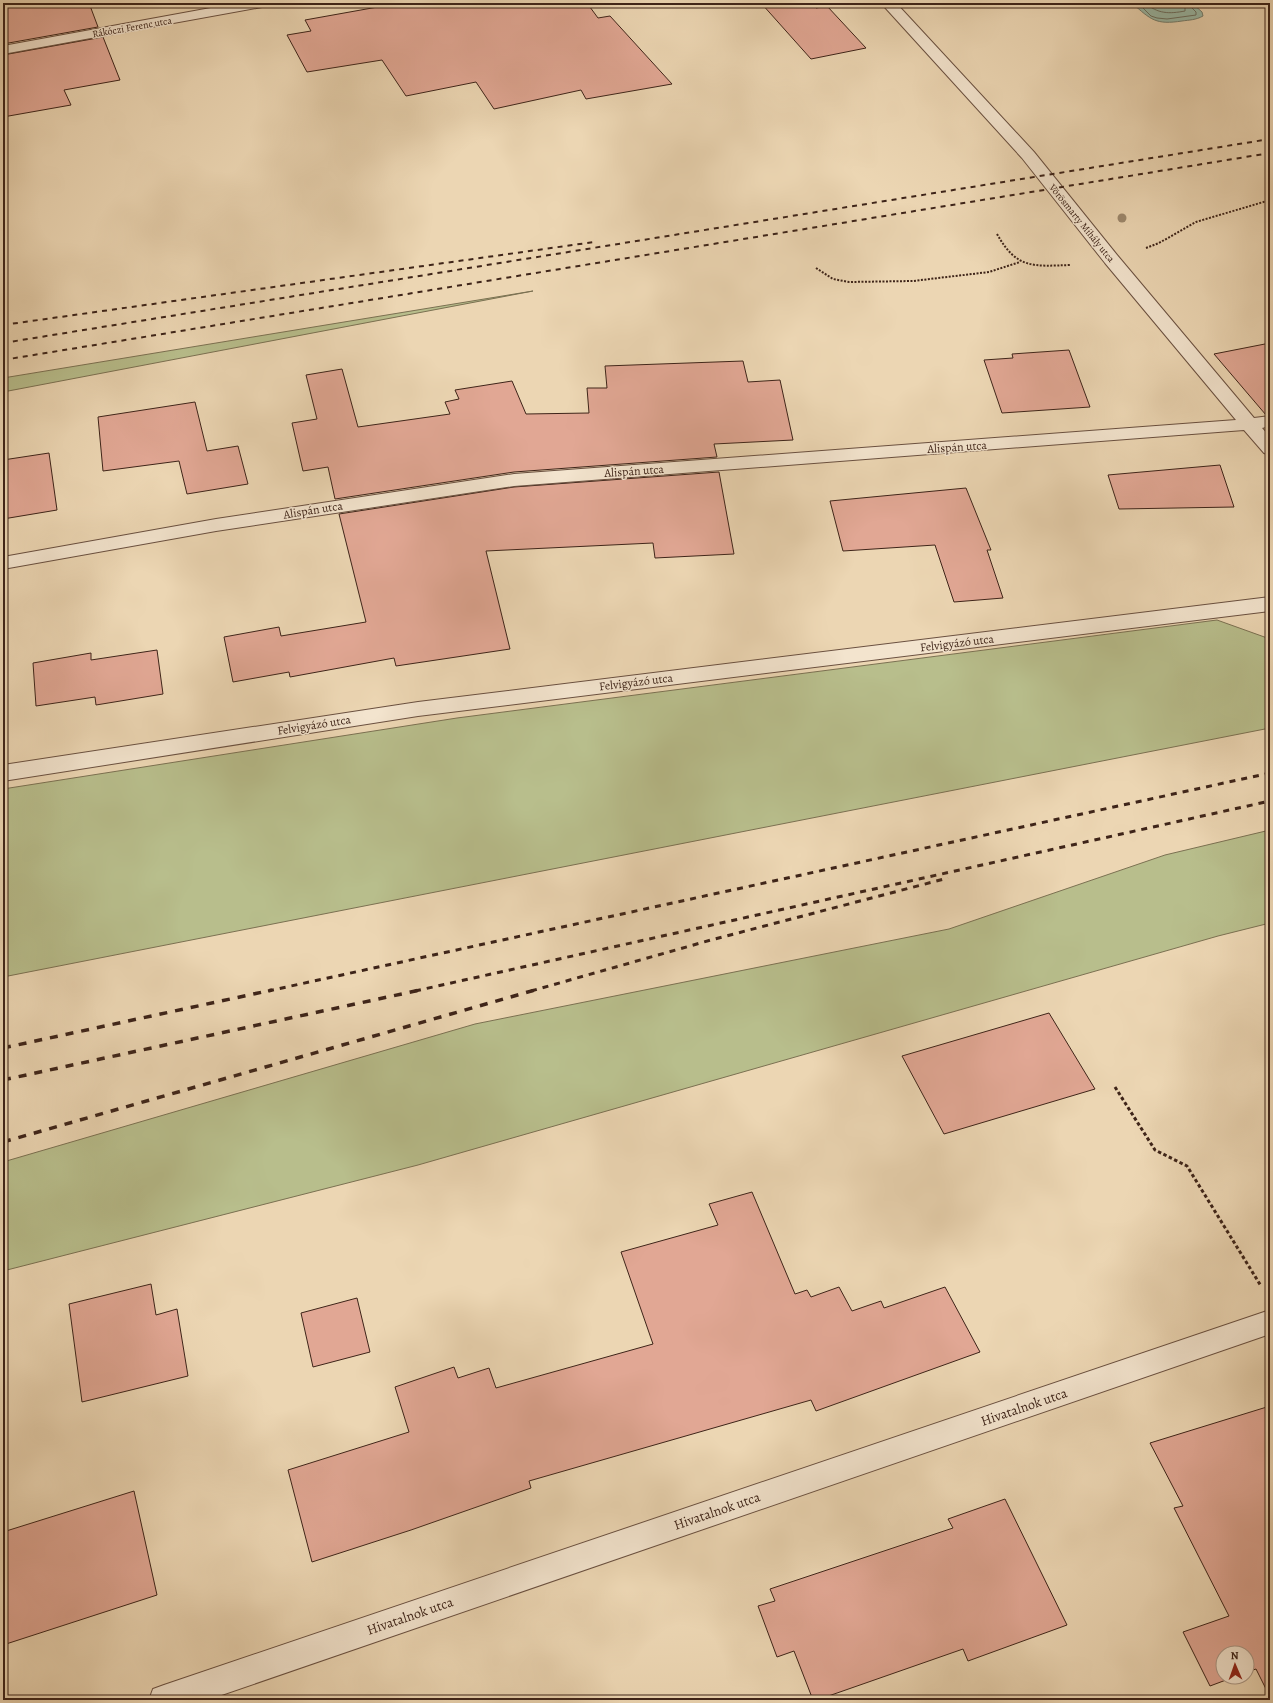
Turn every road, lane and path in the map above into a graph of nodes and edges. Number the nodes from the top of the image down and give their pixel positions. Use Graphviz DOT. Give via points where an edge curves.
graph roads {
  1 [pos="262,3"];
  2 [pos="888,3"];
  3 [pos="3,50"];
  4 [pos="1270,200"];
  5 [pos="997,234"];
  6 [pos="1111,259"];
  7 [pos="1020,262"];
  8 [pos="816,268"];
  9 [pos="1270,421"];
  10 [pos="1250,424"];
  11 [pos="1270,449"];
  12 [pos="3,563"];
  13 [pos="1270,604"];
  14 [pos="3,773"];
  15 [pos="1115,1086"];
  16 [pos="1264,1291"];
  17 [pos="1270,1322"];
  18 [pos="164,1700"];
  1 -- 3 [label="street, Rákóczi Ferenc utca"];
  2 -- 6 [label="street, Vörösmarty Mihály utca" via="1028,155"];
  4 -- 6 [label="path" via="1196,222 1159,243"];
  5 -- 7 [label="path" via="1011,255"];
  6 -- 7 [label="path" via="1081,265 1045,266"];
  6 -- 10 [label="street, Vörösmarty Mihály utca"];
  7 -- 8 [label="path" via="989,272 913,281 849,282 833,279"];
  9 -- 10 [label="street, Alispán utca"];
  10 -- 11 [label="street, Vörösmarty Mihály utca"];
  10 -- 12 [label="street, Alispán utca" via="514,480 216,525"];
  13 -- 14 [label="street, Felvigyázó utca" via="418,709"];
  15 -- 16 [label="path" via="1155,1150 1187,1166"];
  17 -- 18 [label="street, Hivatalnok utca"];
}
